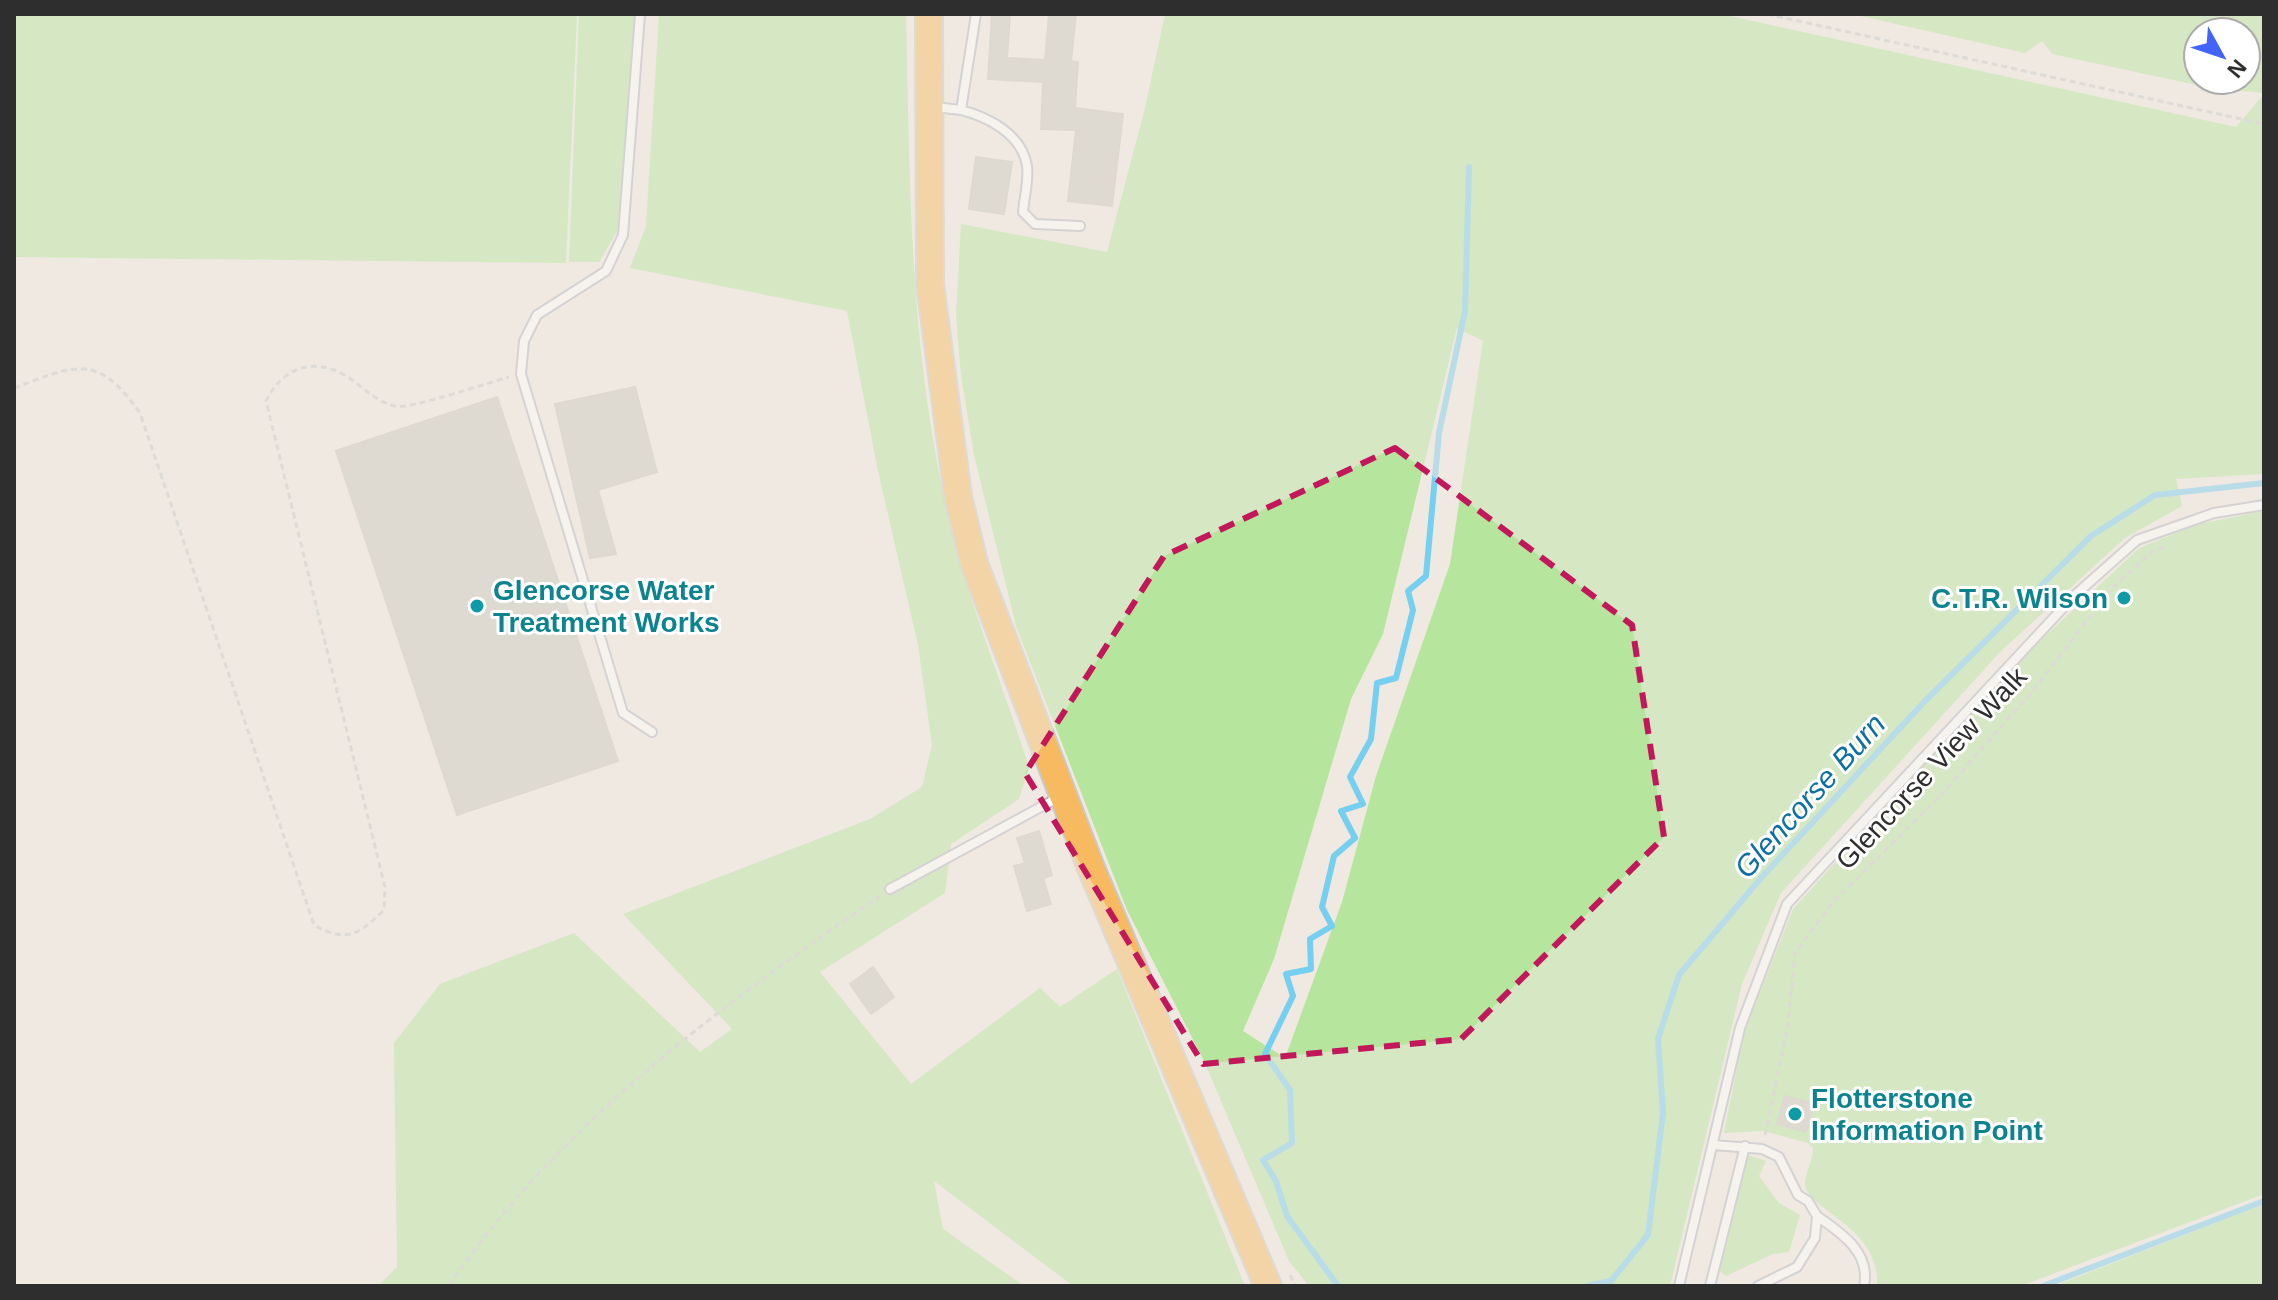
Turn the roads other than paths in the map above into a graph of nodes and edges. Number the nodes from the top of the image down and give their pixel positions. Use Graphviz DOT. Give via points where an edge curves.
graph roads {
  1 [pos="640,14"];
  2 [pos="929,14"];
  3 [pos="976,14"];
  4 [pos="930,107"];
  5 [pos="961,110"];
  6 [pos="1080,226"];
  7 [pos="2264,505"];
  8 [pos="652,732"];
  9 [pos="1061,796"];
  10 [pos="890,889"];
  11 [pos="1714,1145"];
  12 [pos="1745,1146"];
  13 [pos="1817,1216"];
  14 [pos="1268,1286"];
  15 [pos="1679,1286"];
  16 [pos="1710,1286"];
  17 [pos="1758,1286"];
  18 [pos="1864,1286"];
  1 -- 8 [label="lane" via="623,235 606,271 537,315 524,341 521,374 623,713"];
  2 -- 4 [label="highway"];
  3 -- 5 [label="lane"];
  4 -- 5 [label="lane"];
  4 -- 9 [label="highway" via="930,284 958,496 974,563"];
  5 -- 6 [label="lane" via="986,117 1020,147 1027,166 1023,212 1035,224"];
  7 -- 11 [label="lane" via="2214,513 2137,540 2075,595 1787,904 1740,1028"];
  9 -- 10 [label="lane"];
  9 -- 14 [label="highway"];
  11 -- 12 [label="lane"];
  11 -- 15 [label="lane"];
  12 -- 13 [label="lane" via="1779,1157 1798,1195"];
  12 -- 16 [label="lane"];
  13 -- 17 [label="lane" via="1815,1238 1797,1267"];
  13 -- 18 [label="lane" via="1850,1239 1861,1258"];
}
